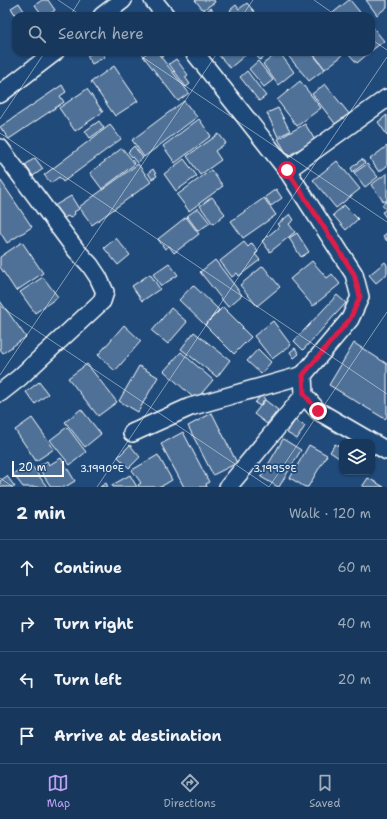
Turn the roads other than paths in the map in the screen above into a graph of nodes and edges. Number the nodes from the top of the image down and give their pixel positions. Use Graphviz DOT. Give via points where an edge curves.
graph roads {
  1 [pos="123,0"];
  2 [pos="153,0"];
  3 [pos="107,12"];
  4 [pos="163,12"];
  5 [pos="50,56"];
  6 [pos="197,56"];
  7 [pos="0,94"];
  8 [pos="387,98"];
  9 [pos="0,148"];
  10 [pos="287,170"];
  11 [pos="303,375"];
  12 [pos="0,393"];
  13 [pos="304,394"];
  14 [pos="132,433"];
  15 [pos="387,451"];
  16 [pos="228,487"];
  1 -- 3 [label="street"];
  2 -- 4 [label="street"];
  5 -- 7 [label="street"];
  6 -- 10 [label="street"];
  8 -- 10 [label="street"];
  9 -- 12 [label="street" via="90,265 105,292 102,301"];
  10 -- 11 [label="street" via="354,274 360,297 350,319"];
  11 -- 13 [label="street"];
  11 -- 14 [label="street" via="190,407"];
  13 -- 15 [label="street" via="318,411"];
  13 -- 16 [label="street"];
}
